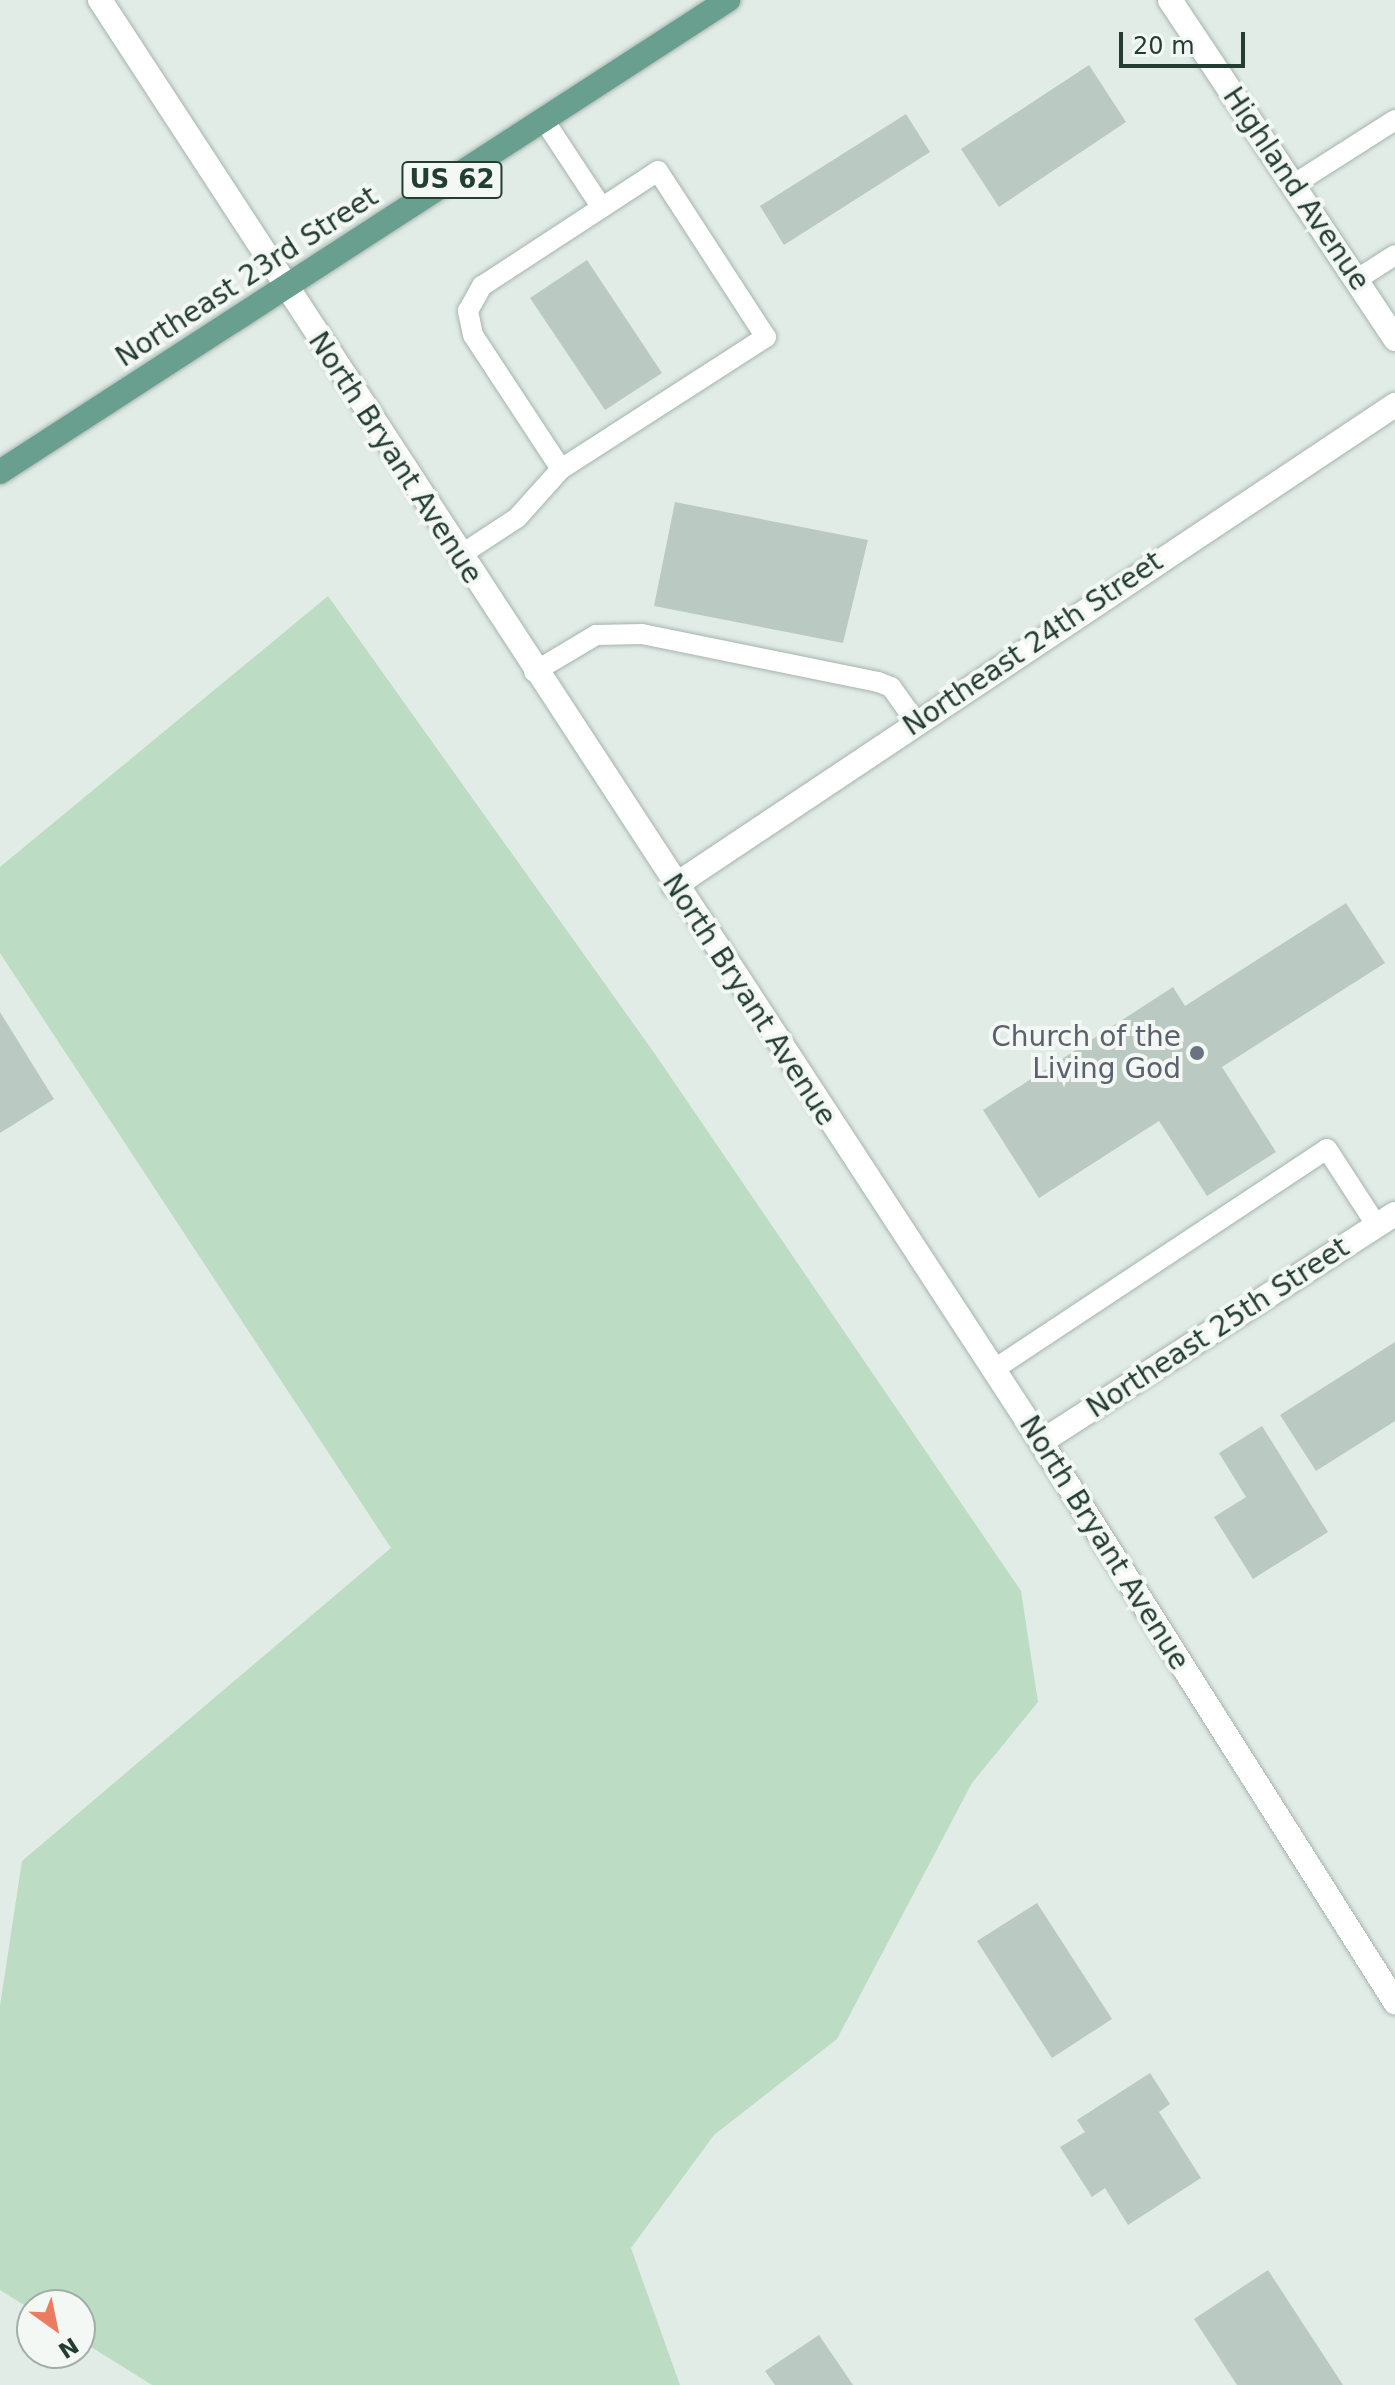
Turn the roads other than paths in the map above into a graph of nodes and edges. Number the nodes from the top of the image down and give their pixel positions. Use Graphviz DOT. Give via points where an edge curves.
graph roads {
  1 [pos="100,0"];
  2 [pos="728,0"];
  3 [pos="1170,0"];
  4 [pos="544,120"];
  5 [pos="1395,120"];
  6 [pos="1293,185"];
  7 [pos="602,208"];
  8 [pos="1395,255"];
  9 [pos="1356,280"];
  10 [pos="285,289"];
  11 [pos="1395,339"];
  12 [pos="1395,405"];
  13 [pos="561,469"];
  14 [pos="0,472"];
  15 [pos="459,556"];
  16 [pos="534,672"];
  17 [pos="916,722"];
  18 [pos="674,886"];
  19 [pos="1386,1220"];
  20 [pos="993,1370"];
  21 [pos="1041,1442"];
  22 [pos="1395,2002"];
  1 -- 10 [label="street, North Bryant Avenue"];
  2 -- 4 [label="main road, Northeast 23rd Street / US 62"];
  3 -- 6 [label="street, Highland Avenue"];
  4 -- 7 [label="lane"];
  4 -- 10 [label="main road, Northeast 23rd Street / US 62"];
  5 -- 6 [label="lane"];
  6 -- 9 [label="street, Highland Avenue"];
  7 -- 13 [label="lane" via="482,286 468,311 473,335"];
  7 -- 13 [label="lane" via="658,171 766,337"];
  8 -- 9 [label="lane"];
  9 -- 11 [label="street, Highland Avenue"];
  10 -- 14 [label="main road, Northeast 23rd Street / US 62"];
  10 -- 15 [label="street, North Bryant Avenue"];
  12 -- 17 [label="street, Northeast 24th Street"];
  13 -- 15 [label="lane" via="517,518"];
  15 -- 16 [label="street, North Bryant Avenue"];
  16 -- 17 [label="lane" via="596,635 642,634 878,682 891,687"];
  16 -- 18 [label="street, North Bryant Avenue"];
  17 -- 18 [label="street, Northeast 24th Street"];
  18 -- 20 [label="street, North Bryant Avenue"];
  19 -- 20 [label="lane" via="1327,1149"];
  19 -- 21 [label="street, Northeast 25th Street"];
  20 -- 21 [label="street, North Bryant Avenue"];
  21 -- 22 [label="street, North Bryant Avenue"];
}
